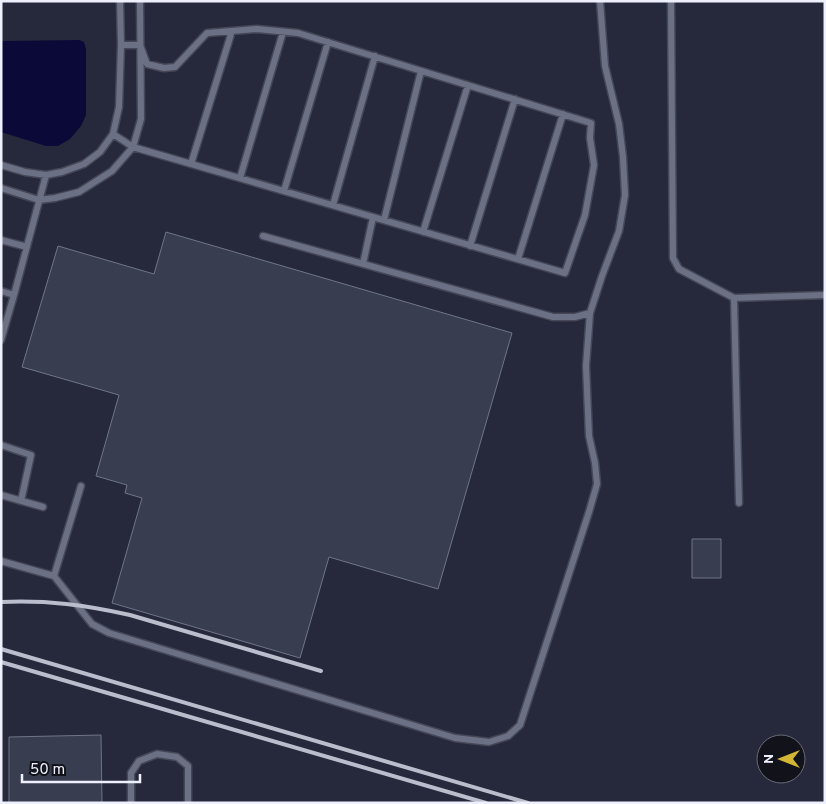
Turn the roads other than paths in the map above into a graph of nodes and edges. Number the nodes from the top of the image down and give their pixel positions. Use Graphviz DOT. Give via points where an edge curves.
graph roads {
  1 [pos="120,1"];
  2 [pos="140,1"];
  3 [pos="600,1"];
  4 [pos="671,1"];
  5 [pos="232,31"];
  6 [pos="283,32"];
  7 [pos="328,42"];
  8 [pos="121,45"];
  9 [pos="140,45"];
  10 [pos="376,56"];
  11 [pos="421,71"];
  12 [pos="468,85"];
  13 [pos="515,99"];
  14 [pos="563,114"];
  15 [pos="112,134"];
  16 [pos="133,147"];
  17 [pos="191,164"];
  18 [pos="1,165"];
  19 [pos="46,175"];
  20 [pos="240,178"];
  21 [pos="1,188"];
  22 [pos="284,191"];
  23 [pos="39,200"];
  24 [pos="333,205"];
  25 [pos="373,217"];
  26 [pos="384,220"];
  27 [pos="424,232"];
  28 [pos="263,236"];
  29 [pos="1,240"];
  30 [pos="470,246"];
  31 [pos="26,248"];
  32 [pos="518,259"];
  33 [pos="363,264"];
  34 [pos="1,291"];
  35 [pos="14,295"];
  36 [pos="825,295"];
  37 [pos="734,298"];
  38 [pos="590,313"];
  39 [pos="1,340"];
  40 [pos="1,445"];
  41 [pos="81,486"];
  42 [pos="1,495"];
  43 [pos="21,501"];
  44 [pos="738,504"];
  45 [pos="43,508"];
  46 [pos="1,561"];
  47 [pos="54,576"];
  48 [pos="131,803"];
  49 [pos="188,803"];
  1 -- 8 [label="lane"];
  2 -- 9 [label="lane"];
  3 -- 38 [label="lane" via="605,66 619,124 626,195 619,231"];
  4 -- 37 [label="lane" via="673,258 679,269"];
  5 -- 6 [label="lane"];
  5 -- 9 [label="lane" via="207,33 175,67 148,64"];
  5 -- 17 [label="lane"];
  6 -- 7 [label="lane"];
  6 -- 20 [label="lane"];
  7 -- 10 [label="lane"];
  7 -- 22 [label="lane"];
  8 -- 9 [label="lane"];
  8 -- 15 [label="lane" via="119,108"];
  9 -- 16 [label="lane" via="141,119"];
  10 -- 11 [label="lane"];
  10 -- 24 [label="lane"];
  11 -- 12 [label="lane"];
  11 -- 26 [label="lane"];
  12 -- 13 [label="lane"];
  12 -- 27 [label="lane"];
  13 -- 14 [label="lane"];
  13 -- 30 [label="lane"];
  14 -- 32 [label="lane"];
  14 -- 32 [label="lane" via="591,123 594,166 585,214 565,273"];
  15 -- 16 [label="lane"];
  15 -- 19 [label="lane" via="100,152 84,164"];
  16 -- 17 [label="lane"];
  16 -- 23 [label="lane" via="112,171 79,192"];
  17 -- 20 [label="lane"];
  18 -- 19 [label="lane"];
  19 -- 23 [label="lane"];
  20 -- 22 [label="lane"];
  21 -- 23 [label="lane"];
  22 -- 24 [label="lane"];
  23 -- 31 [label="lane"];
  24 -- 25 [label="lane"];
  25 -- 26 [label="lane"];
  25 -- 33 [label="lane"];
  26 -- 27 [label="lane"];
  27 -- 30 [label="lane"];
  28 -- 33 [label="lane"];
  29 -- 31 [label="lane"];
  30 -- 32 [label="lane"];
  31 -- 35 [label="lane"];
  33 -- 38 [label="lane" via="553,317"];
  34 -- 35 [label="lane"];
  35 -- 39 [label="lane"];
  36 -- 37 [label="lane"];
  37 -- 44 [label="lane"];
  38 -- 47 [label="lane" via="586,376 589,436 597,484 520,725 508,736 489,742 455,738 109,633 92,624"];
  40 -- 43 [label="lane" via="32,455"];
  41 -- 47 [label="lane"];
  42 -- 43 [label="lane"];
  43 -- 45 [label="lane"];
  46 -- 47 [label="lane"];
  48 -- 49 [label="lane" via="131,773 139,761 157,754 177,757 188,766"];
}
